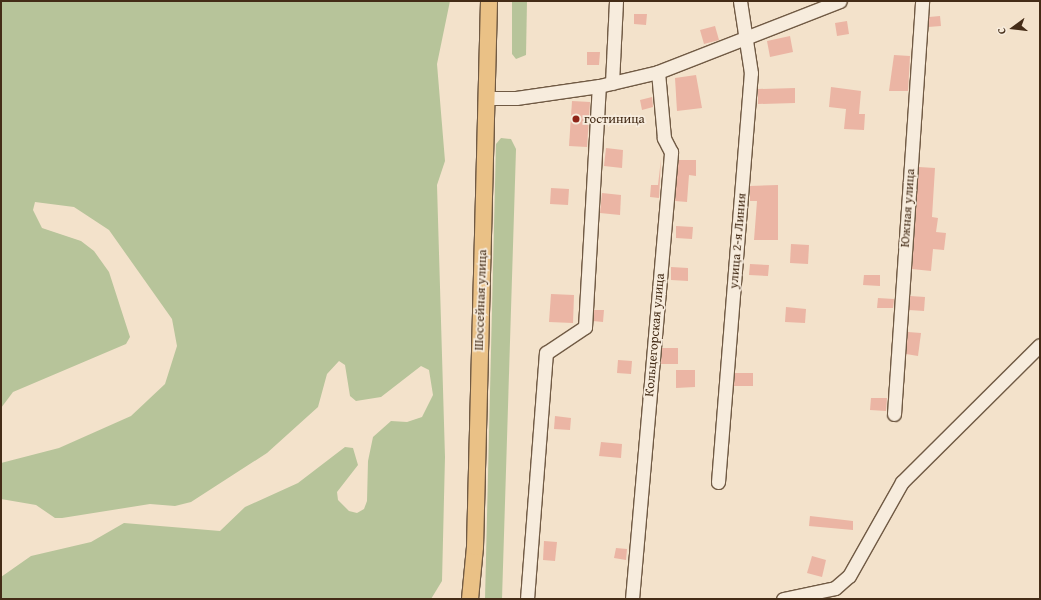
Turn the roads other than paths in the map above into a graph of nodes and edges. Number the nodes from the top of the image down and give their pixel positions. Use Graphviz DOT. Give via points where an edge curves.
graph roads {
  1 [pos="489,1"];
  2 [pos="616,1"];
  3 [pos="740,1"];
  4 [pos="840,1"];
  5 [pos="922,1"];
  6 [pos="746,40"];
  7 [pos="658,72"];
  8 [pos="612,83"];
  9 [pos="599,86"];
  10 [pos="487,98"];
  11 [pos="1040,345"];
  12 [pos="894,414"];
  13 [pos="718,482"];
  14 [pos="470,599"];
  15 [pos="527,599"];
  16 [pos="632,599"];
  17 [pos="786,599"];
  1 -- 10 [label="main road, Шоссейная улица"];
  2 -- 8 [label="street"];
  3 -- 6 [label="street, улица 2-я Линия"];
  4 -- 6 [label="street"];
  5 -- 12 [label="street, Южная улица"];
  6 -- 7 [label="street"];
  6 -- 13 [label="street, улица 2-я Линия" via="752,73"];
  7 -- 8 [label="street"];
  7 -- 16 [label="street, Кольцегорская улица" via="664,138 671,152"];
  8 -- 9 [label="street"];
  9 -- 10 [label="street" via="516,98"];
  9 -- 15 [label="street" via="585,328 546,353"];
  10 -- 14 [label="main road, Шоссейная улица" via="475,547"];
  11 -- 17 [label="street" via="902,482 849,576 828,591"];
}
